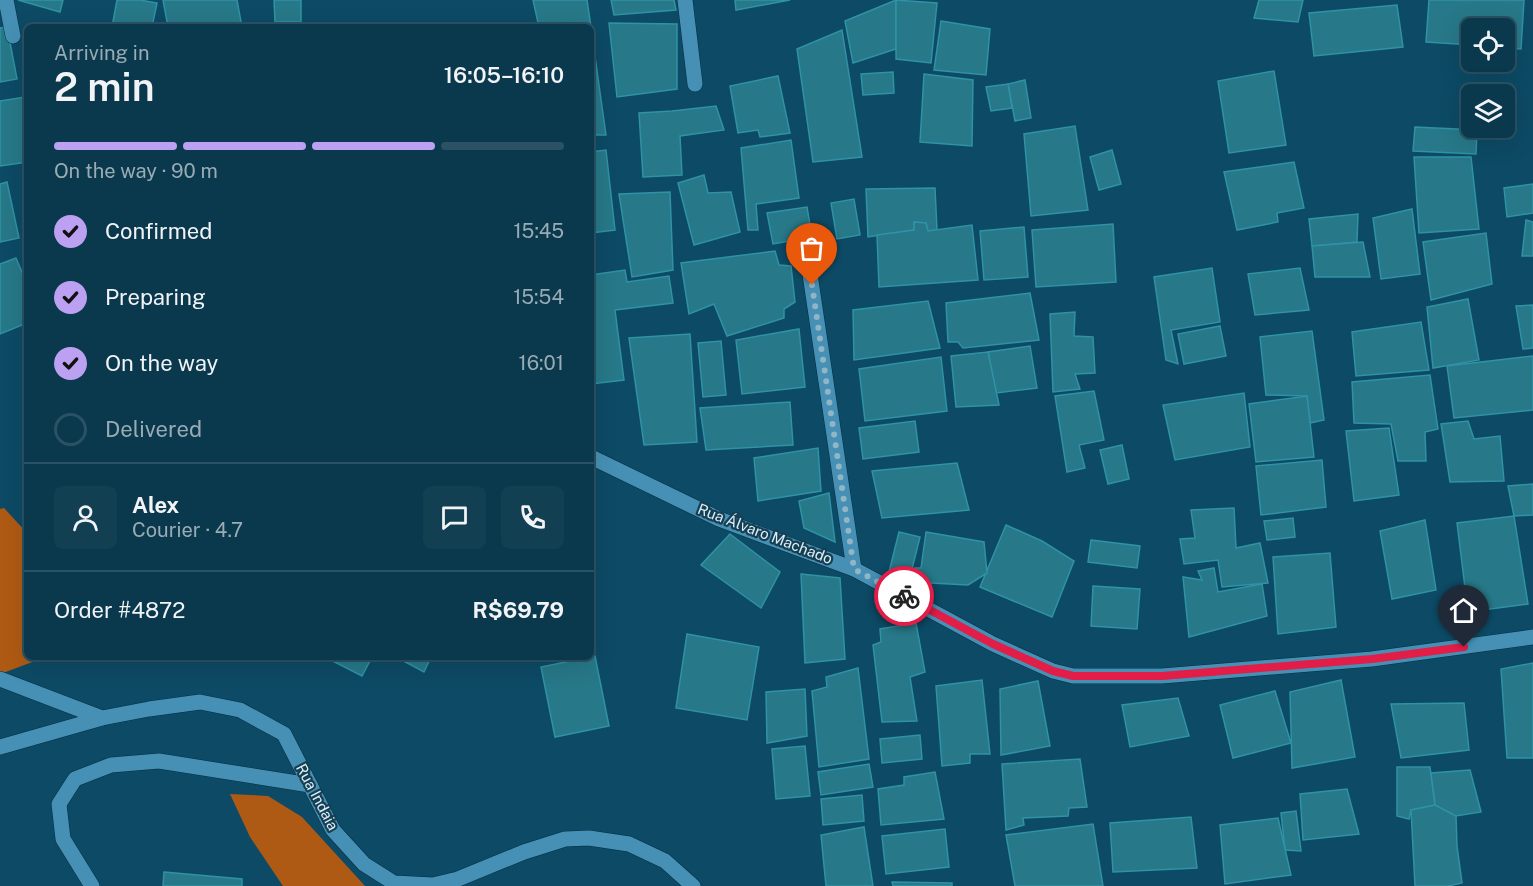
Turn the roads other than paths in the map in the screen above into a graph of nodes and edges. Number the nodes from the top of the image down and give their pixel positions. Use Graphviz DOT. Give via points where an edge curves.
graph roads {
  1 [pos="6,0"];
  2 [pos="685,0"];
  3 [pos="13,36"];
  4 [pos="695,84"];
  5 [pos="808,261"];
  6 [pos="594,458"];
  7 [pos="854,569"];
  8 [pos="1533,637"];
  9 [pos="0,679"];
  10 [pos="102,718"];
  11 [pos="0,747"];
  12 [pos="310,785"];
  13 [pos="92,886"];
  14 [pos="693,886"];
  1 -- 3 [label="street"];
  2 -- 4 [label="street"];
  5 -- 7 [label="street"];
  6 -- 7 [label="street, Rua Álvaro Machado" via="719,519"];
  7 -- 8 [label="street, Rua Álvaro Machado" via="993,644 1073,676 1162,676 1372,659"];
  9 -- 10 [label="street"];
  10 -- 11 [label="street, Rua Indaia"];
  10 -- 12 [label="street, Rua Indaia" via="200,702 240,710 284,734"];
  12 -- 13 [label="street" via="159,761 111,765 75,779 59,804 63,839"];
  12 -- 14 [label="street, Rua Indaia" via="333,831 364,864 394,883 433,885 565,839 589,838 629,844 665,861"];
}
